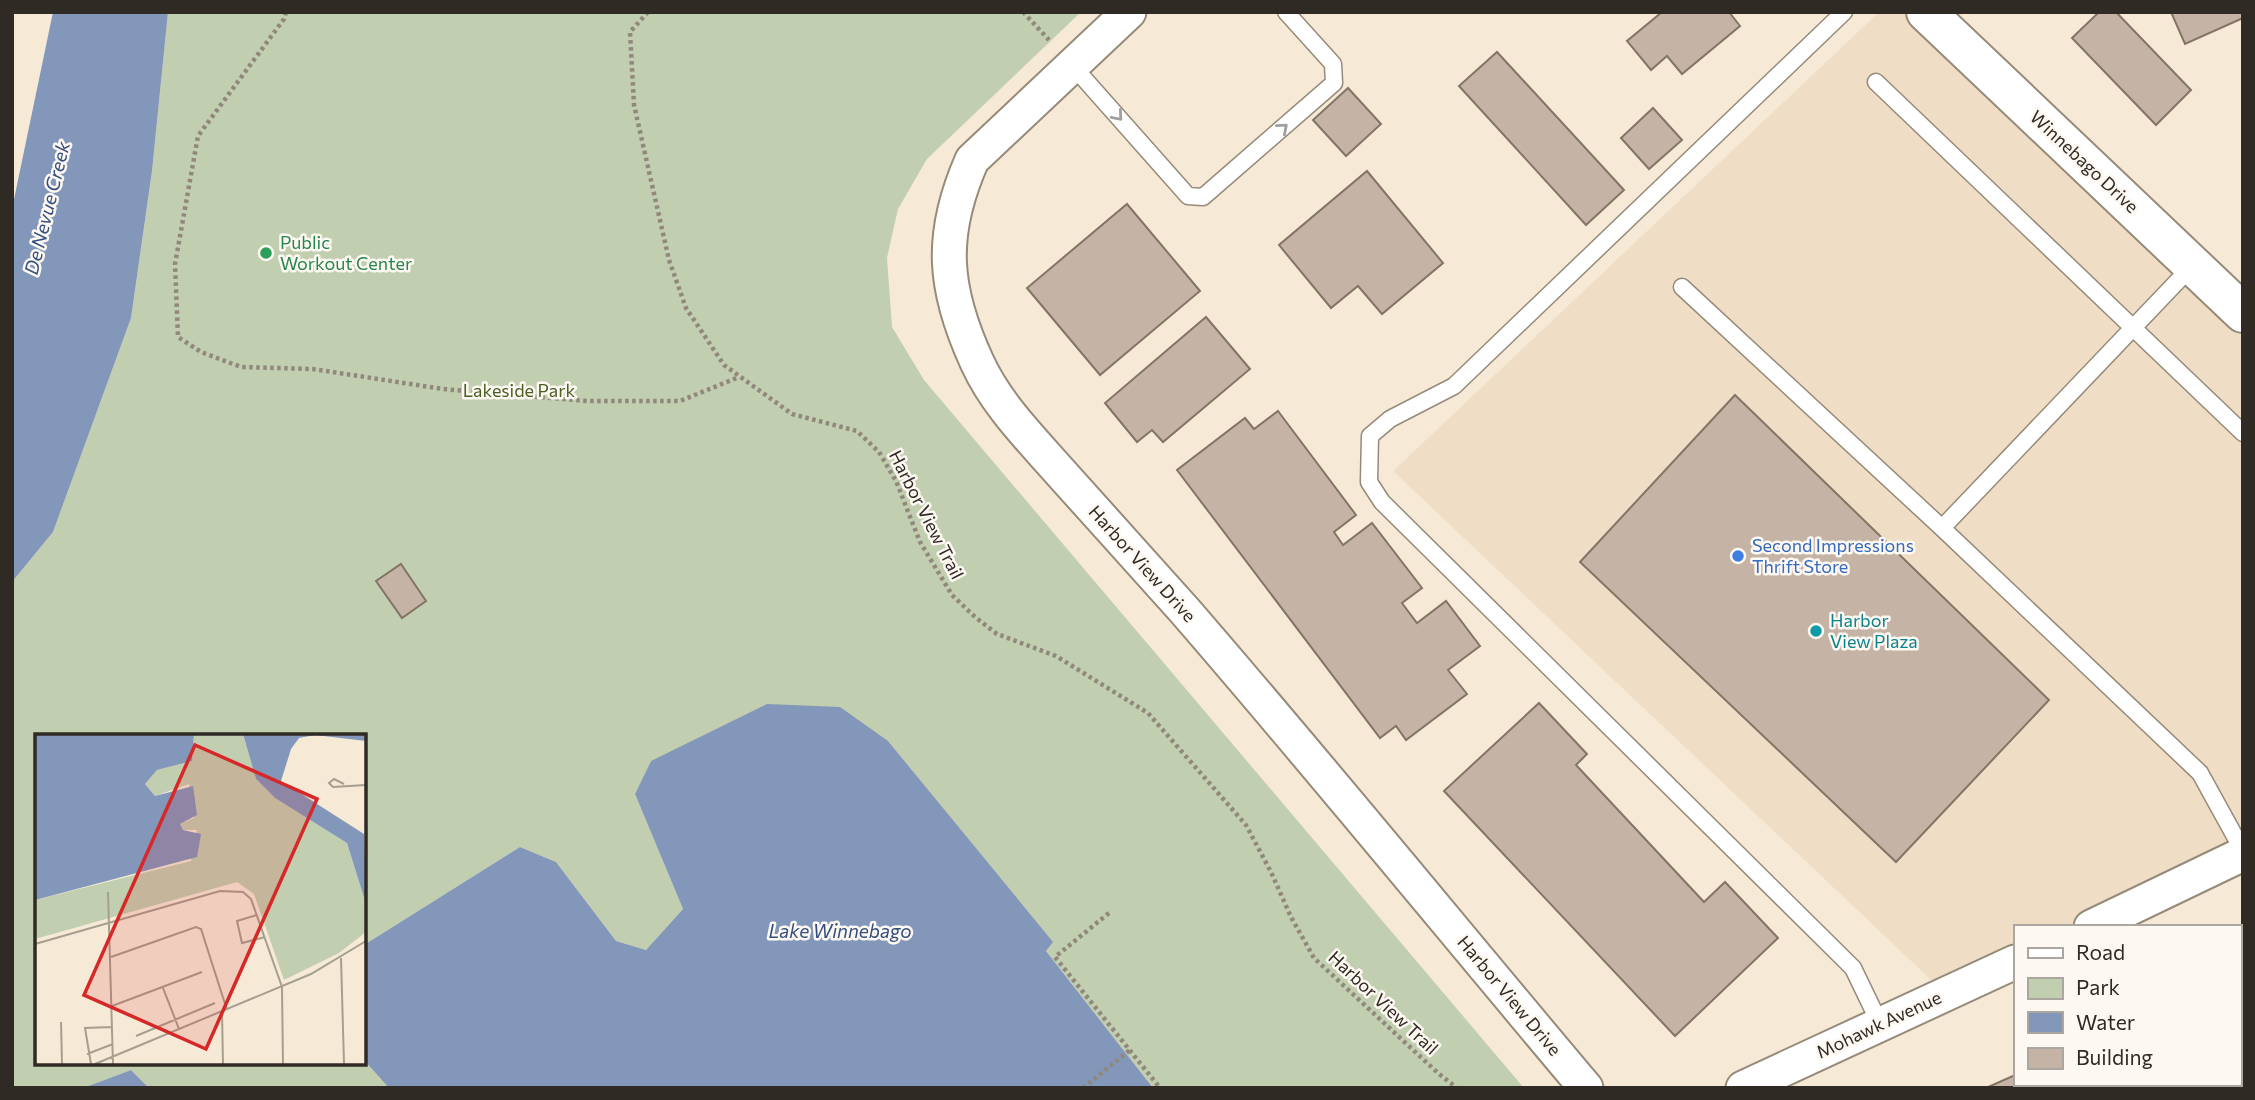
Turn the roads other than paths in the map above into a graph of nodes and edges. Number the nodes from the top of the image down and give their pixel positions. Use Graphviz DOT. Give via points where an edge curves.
graph roads {
  1 [pos="1129,12"];
  2 [pos="1286,12"];
  3 [pos="1844,12"];
  4 [pos="1926,12"];
  5 [pos="1072,65"];
  6 [pos="1876,82"];
  7 [pos="2193,265"];
  8 [pos="1682,287"];
  9 [pos="2243,313"];
  10 [pos="2133,328"];
  11 [pos="2243,433"];
  12 [pos="1942,528"];
  13 [pos="2243,853"];
  14 [pos="2095,925"];
  15 [pos="2014,962"];
  16 [pos="1880,1024"];
  17 [pos="1586,1088"];
  18 [pos="1743,1088"];
  1 -- 5 [label="street, Harbor View Drive"];
  5 -- 2 [label="lane, one-way" via="1188,196 1203,197 1334,83 1333,64"];
  3 -- 16 [label="lane" via="1454,386 1390,419 1370,436 1369,482 1382,502 1853,968"];
  4 -- 7 [label="main road, Winnebago Drive"];
  5 -- 17 [label="street, Harbor View Drive" via="972,160 959,191 949,235 949,268 957,312 977,363 1015,422 1185,612"];
  6 -- 10 [label="lane"];
  7 -- 9 [label="main road, Winnebago Drive"];
  7 -- 10 [label="lane"];
  8 -- 12 [label="lane"];
  10 -- 11 [label="lane"];
  10 -- 12 [label="lane"];
  12 -- 13 [label="lane" via="2200,773"];
  13 -- 14 [label="street"];
  15 -- 16 [label="street, Mohawk Avenue"];
  16 -- 18 [label="street, Mohawk Avenue"];
}
